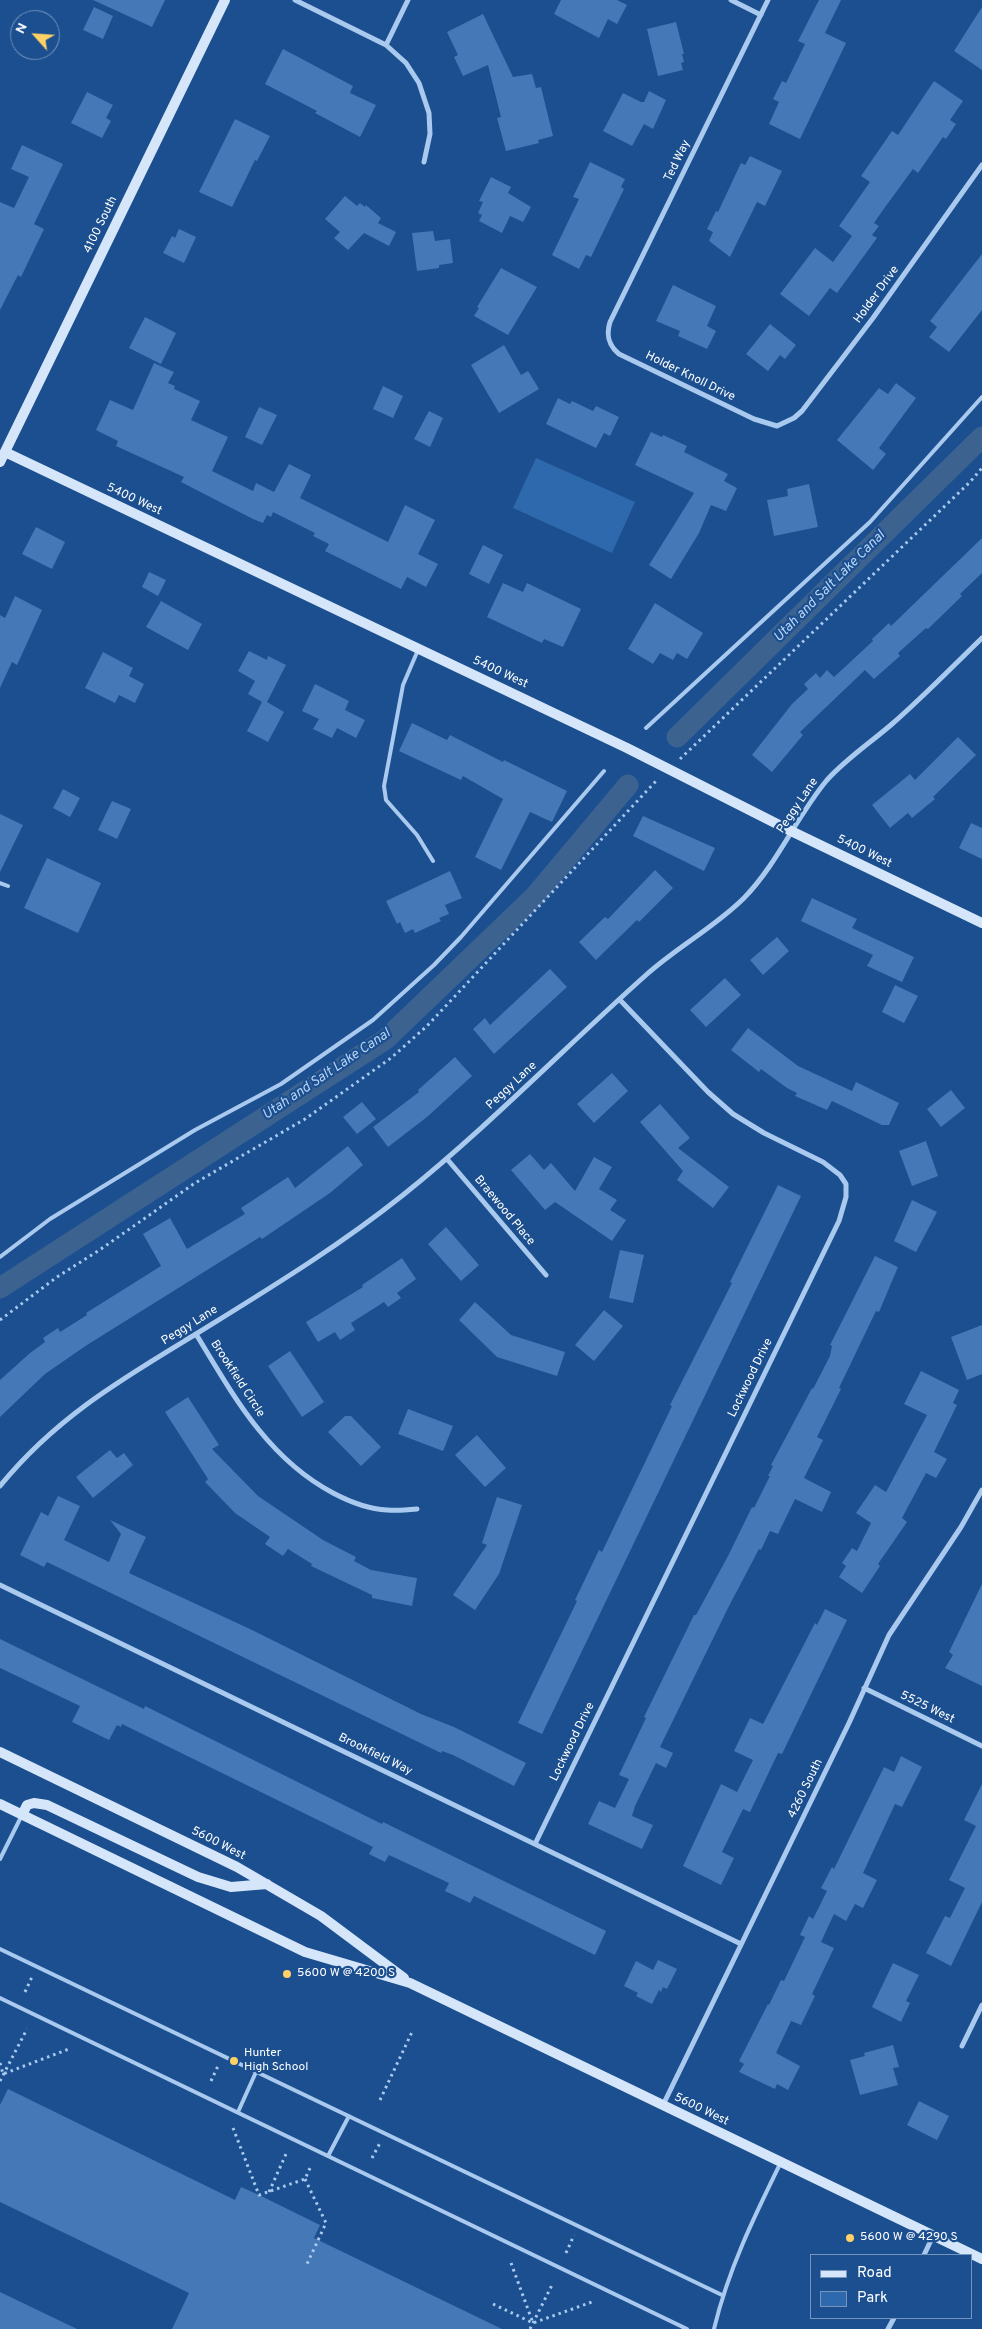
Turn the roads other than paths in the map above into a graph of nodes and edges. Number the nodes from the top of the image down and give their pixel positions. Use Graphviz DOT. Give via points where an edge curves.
graph roads {
  1 [pos="225,0"];
  2 [pos="295,0"];
  3 [pos="408,0"];
  4 [pos="731,0"];
  5 [pos="768,0"];
  6 [pos="761,15"];
  7 [pos="386,45"];
  8 [pos="424,162"];
  9 [pos="982,165"];
  10 [pos="607,332"];
  11 [pos="982,397"];
  12 [pos="777,426"];
  13 [pos="2,457"];
  14 [pos="982,638"];
  15 [pos="419,648"];
  16 [pos="646,728"];
  17 [pos="604,771"];
  18 [pos="791,831"];
  19 [pos="433,861"];
  20 [pos="0,883"];
  21 [pos="8,886"];
  22 [pos="982,923"];
  23 [pos="620,1000"];
  24 [pos="447,1159"];
  25 [pos="0,1257"];
  26 [pos="546,1275"];
  27 [pos="196,1334"];
  28 [pos="0,1486"];
  29 [pos="982,1490"];
  30 [pos="417,1510"];
  31 [pos="0,1585"];
  32 [pos="864,1688"];
  33 [pos="982,1746"];
  34 [pos="0,1752"];
  35 [pos="0,1804"];
  36 [pos="22,1815"];
  37 [pos="535,1844"];
  38 [pos="0,1859"];
  39 [pos="268,1884"];
  40 [pos="742,1944"];
  41 [pos="0,1949"];
  42 [pos="410,1983"];
  43 [pos="0,1998"];
  44 [pos="982,2005"];
  45 [pos="962,2046"];
  46 [pos="256,2072"];
  47 [pos="663,2105"];
  48 [pos="238,2112"];
  49 [pos="349,2116"];
  50 [pos="328,2156"];
  51 [pos="781,2162"];
  52 [pos="933,2236"];
  53 [pos="924,2254"];
  54 [pos="970,2254"];
  55 [pos="722,2295"];
  56 [pos="687,2329"];
  57 [pos="714,2329"];
  1 -- 13 [label="main road, 4100 South"];
  2 -- 7 [label="street"];
  3 -- 7 [label="street"];
  4 -- 6 [label="street"];
  5 -- 6 [label="street, Ted Way"];
  6 -- 10 [label="street, Ted Way"];
  7 -- 8 [label="street" via="413,72 430,113 430,134"];
  9 -- 12 [label="street, Holder Drive" via="802,411"];
  10 -- 12 [label="street, Holder Knoll Drive" via="610,344 619,354 754,419"];
  11 -- 16 [label="lane" via="870,522"];
  13 -- 15 [label="main road, 5400 West"];
  14 -- 18 [label="street, Peggy Lane" via="894,722 841,765"];
  15 -- 18 [label="main road, 5400 West"];
  15 -- 19 [label="lane" via="403,685 384,786 386,800 417,835"];
  17 -- 25 [label="lane" via="434,965 373,1020 281,1084 195,1130 50,1219"];
  18 -- 22 [label="main road, 5400 West"];
  18 -- 23 [label="street, Peggy Lane" via="768,870 738,903 660,962"];
  20 -- 21 [label="lane"];
  23 -- 24 [label="street, Peggy Lane"];
  23 -- 37 [label="street, Lockwood Drive" via="708,1092 734,1114 833,1168 846,1184 846,1197 839,1222"];
  24 -- 26 [label="street, Braewood Place"];
  24 -- 27 [label="street, Peggy Lane" via="321,1255"];
  27 -- 28 [label="street, Peggy Lane" via="117,1382 67,1418 22,1460"];
  27 -- 30 [label="street, Brookfield Circle" via="240,1406 292,1465 325,1489 362,1506"];
  29 -- 32 [label="street, 4260 South" via="961,1527 900,1614"];
  31 -- 37 [label="street, Brookfield Way"];
  32 -- 33 [label="street, 5525 West"];
  32 -- 40 [label="street, 4260 South"];
  34 -- 39 [label="main road, 5600 West" via="207,1851"];
  35 -- 36 [label="main road, 5600 West"];
  36 -- 38 [label="lane"];
  36 -- 39 [label="main road" via="27,1805 46,1805 198,1877 231,1887"];
  36 -- 42 [label="main road, 5600 West" via="305,1952"];
  37 -- 40 [label="street, Brookfield Way"];
  39 -- 42 [label="main road, 5600 West" via="321,1916"];
  40 -- 47 [label="street, 4260 South"];
  41 -- 46 [label="lane"];
  42 -- 47 [label="main road, 5600 West"];
  43 -- 48 [label="lane"];
  44 -- 45 [label="street"];
  46 -- 48 [label="lane"];
  46 -- 49 [label="lane"];
  47 -- 51 [label="main road, 5600 West"];
  48 -- 50 [label="lane"];
  49 -- 50 [label="lane"];
  49 -- 55 [label="lane"];
  50 -- 56 [label="lane"];
  51 -- 52 [label="main road, 5600 West"];
  51 -- 55 [label="lane" via="752,2220"];
  52 -- 53 [label="street"];
  52 -- 54 [label="main road, 5600 West"];
  55 -- 57 [label="lane"];
}
